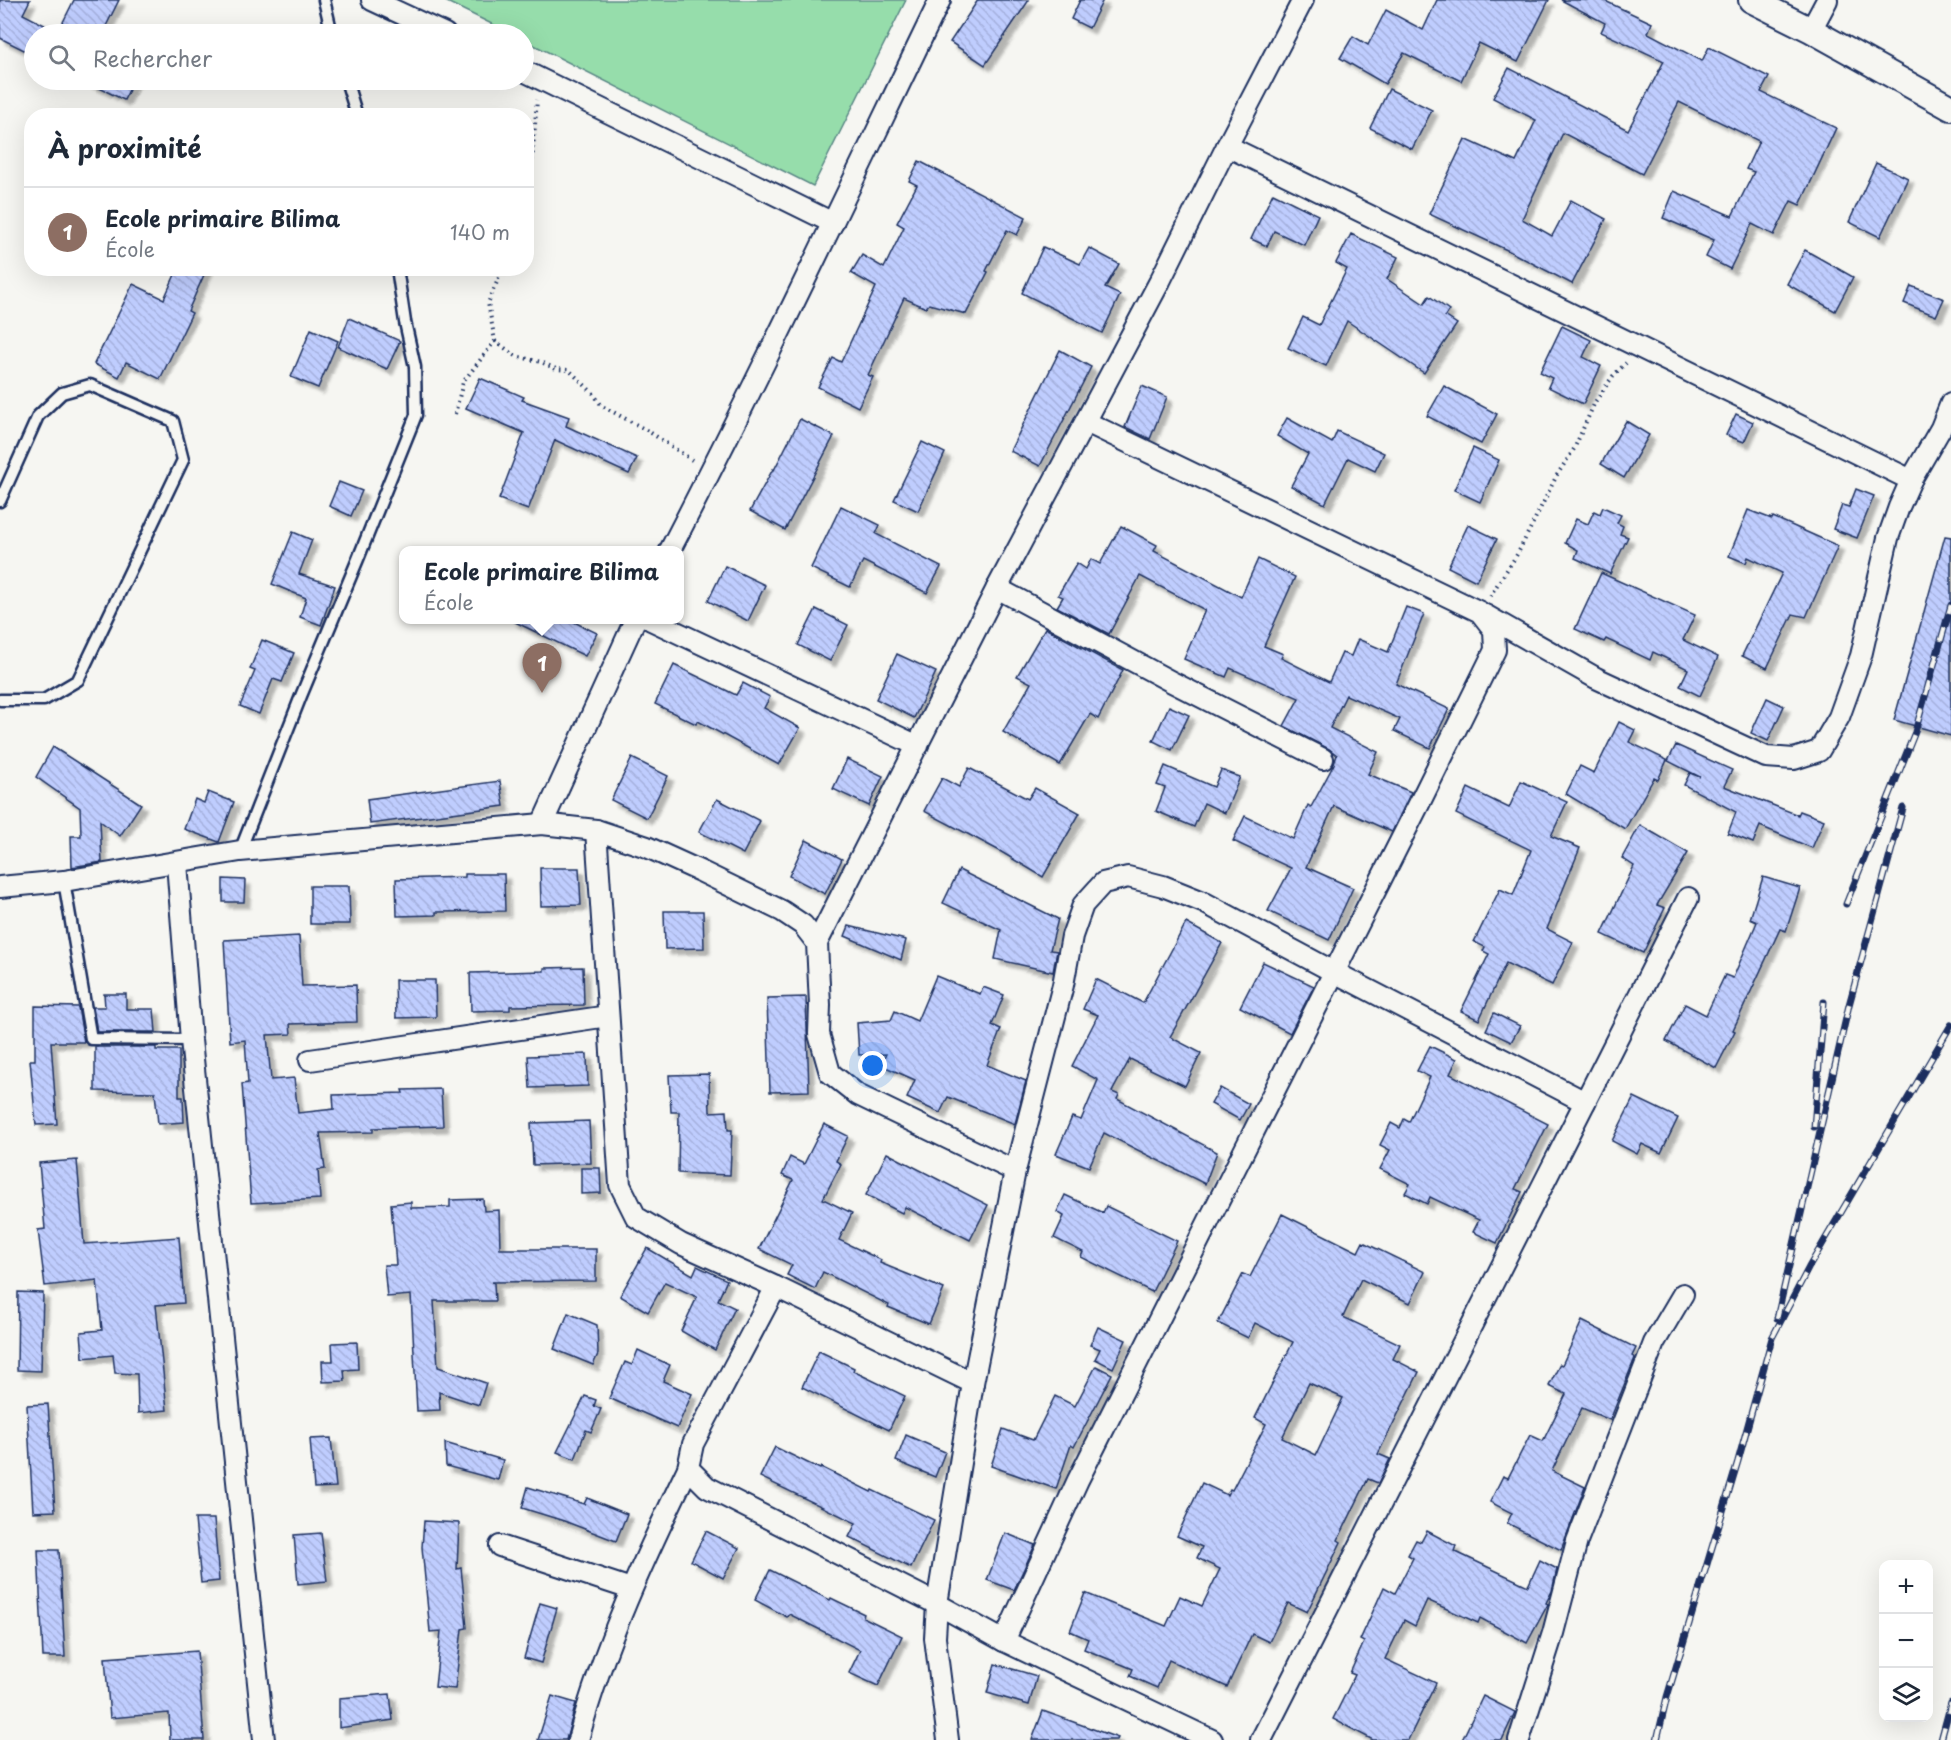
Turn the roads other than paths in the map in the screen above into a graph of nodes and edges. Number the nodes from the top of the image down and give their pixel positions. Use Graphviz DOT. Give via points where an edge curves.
graph roads {
  1 [pos="324,0"];
  2 [pos="372,0"];
  3 [pos="940,0"];
  4 [pos="1303,0"];
  5 [pos="1751,0"];
  6 [pos="1827,0"];
  7 [pos="330,24"];
  8 [pos="424,24"];
  9 [pos="1811,30"];
  10 [pos="534,76"];
  11 [pos="348,90"];
  12 [pos="354,108"];
  13 [pos="1951,108"];
  14 [pos="1227,146"];
  15 [pos="833,223"];
  16 [pos="398,276"];
  17 [pos="1951,403"];
  18 [pos="1086,422"];
  19 [pos="1911,480"];
  20 [pos="0,501"];
  21 [pos="672,546"];
  22 [pos="997,588"];
  23 [pos="1480,612"];
  24 [pos="633,624"];
  25 [pos="659,624"];
  26 [pos="0,700"];
  27 [pos="918,746"];
  28 [pos="1323,759"];
  29 [pos="542,824"];
  30 [pos="596,830"];
  31 [pos="240,851"];
  32 [pos="177,863"];
  33 [pos="64,881"];
  34 [pos="0,887"];
  35 [pos="1688,898"];
  36 [pos="817,943"];
  37 [pos="1334,972"];
  38 [pos="608,1016"];
  39 [pos="191,1041"];
  40 [pos="310,1060"];
  41 [pos="1586,1102"];
  42 [pos="1016,1171"];
  43 [pos="776,1287"];
  44 [pos="1683,1294"];
  45 [pos="973,1383"];
  46 [pos="688,1468"];
  47 [pos="500,1546"];
  48 [pos="630,1589"];
  49 [pos="936,1604"];
  50 [pos="1004,1641"];
  51 [pos="264,1740"];
  52 [pos="578,1740"];
  53 [pos="948,1740"];
  54 [pos="1212,1740"];
  55 [pos="1261,1740"];
  56 [pos="1519,1740"];
  1 -- 7 [label="lane"];
  2 -- 8 [label="street"];
  3 -- 15 [label="street"];
  4 -- 14 [label="street"];
  5 -- 9 [label="street"];
  6 -- 9 [label="street"];
  9 -- 13 [label="street"];
  10 -- 15 [label="street"];
  11 -- 12 [label="lane"];
  14 -- 18 [label="street"];
  14 -- 19 [label="street"];
  15 -- 21 [label="street"];
  16 -- 31 [label="lane" via="415,367 416,415"];
  17 -- 19 [label="street"];
  18 -- 22 [label="street"];
  18 -- 23 [label="street"];
  19 -- 23 [label="street" via="1888,538 1862,656 1839,717 1819,751 1811,754 1794,759 1766,757 1596,678"];
  20 -- 26 [label="lane" via="38,416 63,393 90,385 173,421 183,460 78,680 44,700"];
  22 -- 27 [label="street"];
  22 -- 28 [label="street"];
  23 -- 37 [label="street" via="1494,630 1495,650"];
  24 -- 29 [label="street"];
  25 -- 27 [label="street"];
  27 -- 36 [label="street"];
  29 -- 30 [label="street"];
  29 -- 31 [label="street"];
  30 -- 36 [label="street" via="647,847 782,910 803,925"];
  30 -- 38 [label="street"];
  31 -- 32 [label="street"];
  32 -- 33 [label="street"];
  32 -- 39 [label="street"];
  33 -- 34 [label="street"];
  33 -- 39 [label="lane" via="91,1039"];
  35 -- 41 [label="street"];
  36 -- 42 [label="street" via="819,1034 830,1073 858,1095"];
  37 -- 41 [label="street"];
  37 -- 42 [label="street" via="1203,902 1163,886 1128,878 1103,883 1083,905 1072,936"];
  37 -- 50 [label="street" via="1078,1479"];
  38 -- 40 [label="street"];
  38 -- 43 [label="street" via="620,1185 636,1217 681,1244"];
  39 -- 51 [label="street"];
  41 -- 55 [label="street"];
  42 -- 45 [label="street"];
  43 -- 45 [label="street"];
  43 -- 46 [label="street" via="693,1444"];
  44 -- 56 [label="street" via="1654,1343 1577,1541 1554,1633"];
  45 -- 49 [label="street"];
  46 -- 48 [label="street"];
  46 -- 49 [label="street" via="707,1486"];
  47 -- 48 [label="street"];
  48 -- 52 [label="street"];
  49 -- 50 [label="street"];
  49 -- 53 [label="street" via="935,1638"];
  50 -- 54 [label="street"];
}
